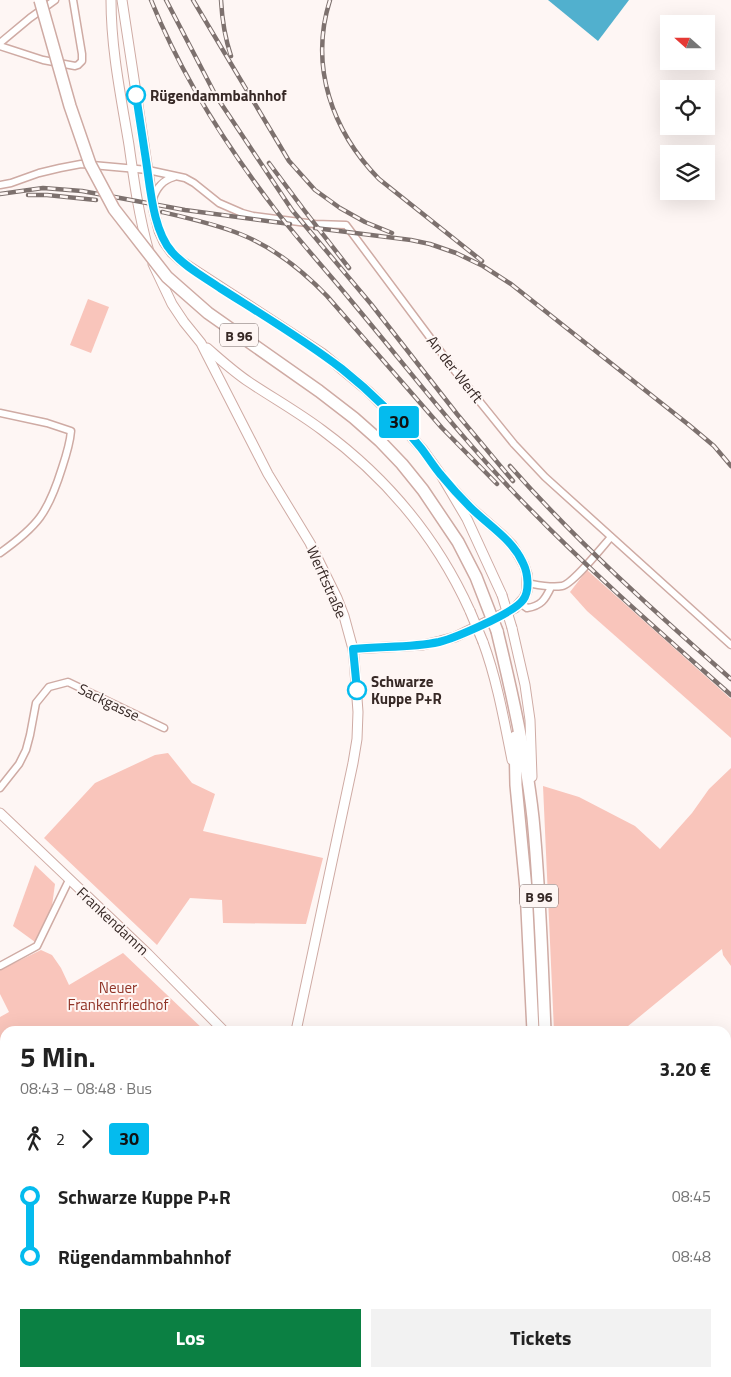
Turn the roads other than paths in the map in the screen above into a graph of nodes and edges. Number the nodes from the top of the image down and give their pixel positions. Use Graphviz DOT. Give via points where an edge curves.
graph roads {
  1 [pos="40,0"];
  2 [pos="54,0"];
  3 [pos="74,0"];
  4 [pos="111,0"];
  5 [pos="122,0"];
  6 [pos="0,44"];
  7 [pos="132,168"];
  8 [pos="148,170"];
  9 [pos="184,178"];
  10 [pos="0,186"];
  11 [pos="152,201"];
  12 [pos="201,343"];
  13 [pos="0,412"];
  14 [pos="441,475"];
  15 [pos="611,537"];
  16 [pos="0,553"];
  17 [pos="527,583"];
  18 [pos="551,587"];
  19 [pos="520,604"];
  20 [pos="731,645"];
  21 [pos="353,649"];
  22 [pos="511,688"];
  23 [pos="164,728"];
  24 [pos="516,785"];
  25 [pos="0,788"];
  26 [pos="0,813"];
  27 [pos="533,817"];
  28 [pos="70,880"];
  29 [pos="0,966"];
  30 [pos="219,1026"];
  31 [pos="297,1026"];
  32 [pos="533,1026"];
  33 [pos="545,1026"];
  1 -- 22 [label="highway, B 96, bridge" via="87,156 114,209 167,277 208,313 354,418 402,464 458,542 476,577 497,631"];
  2 -- 6 [label="street"];
  3 -- 6 [label="street" via="82,54 78,65 43,60"];
  4 -- 7 [label="main road, Werftstraße" via="114,52"];
  5 -- 8 [label="main road"];
  7 -- 8 [label="street, An der Werft"];
  7 -- 10 [label="street, An der Werft" via="81,164"];
  7 -- 12 [label="main road, Werftstraße" via="144,234 156,271 172,304"];
  8 -- 9 [label="street, An der Werft"];
  8 -- 11 [label="main road"];
  9 -- 11 [label="street" via="167,179"];
  9 -- 15 [label="street, An der Werft" via="219,203 242,214 346,225 514,444"];
  11 -- 14 [label="main road" via="159,231 172,253 345,371 392,415"];
  12 -- 21 [label="main road, Werftstraße" via="268,474 310,543 344,616"];
  12 -- 24 [label="main road, bridge" via="245,379 352,452 376,474 430,540 454,578 489,659"];
  13 -- 16 [label="street" via="71,431 68,450 48,508 24,536"];
  14 -- 17 [label="main road" via="512,545 524,564"];
  14 -- 27 [label="main road, bridge" via="467,519 502,596 512,628 530,720"];
  15 -- 18 [label="street" via="574,579 563,586"];
  15 -- 20 [label="street, An der Werft"];
  17 -- 18 [label="street"];
  17 -- 19 [label="main road" via="527,591"];
  18 -- 19 [label="street" via="546,598 536,607 527,608"];
  19 -- 21 [label="main road" via="440,641"];
  21 -- 31 [label="main road, Werftstraße" via="358,712 356,743"];
  22 -- 24 [label="highway, B 96"];
  22 -- 27 [label="highway, B 96"];
  23 -- 25 [label="street, Sackgasse" via="68,682 49,687 36,703 23,757"];
  24 -- 32 [label="highway, B 96" via="526,889"];
  26 -- 28 [label="main road, Frankendamm"];
  27 -- 33 [label="highway, B 96"];
  28 -- 29 [label="street" via="37,946"];
  28 -- 30 [label="main road, Frankendamm"];
}
